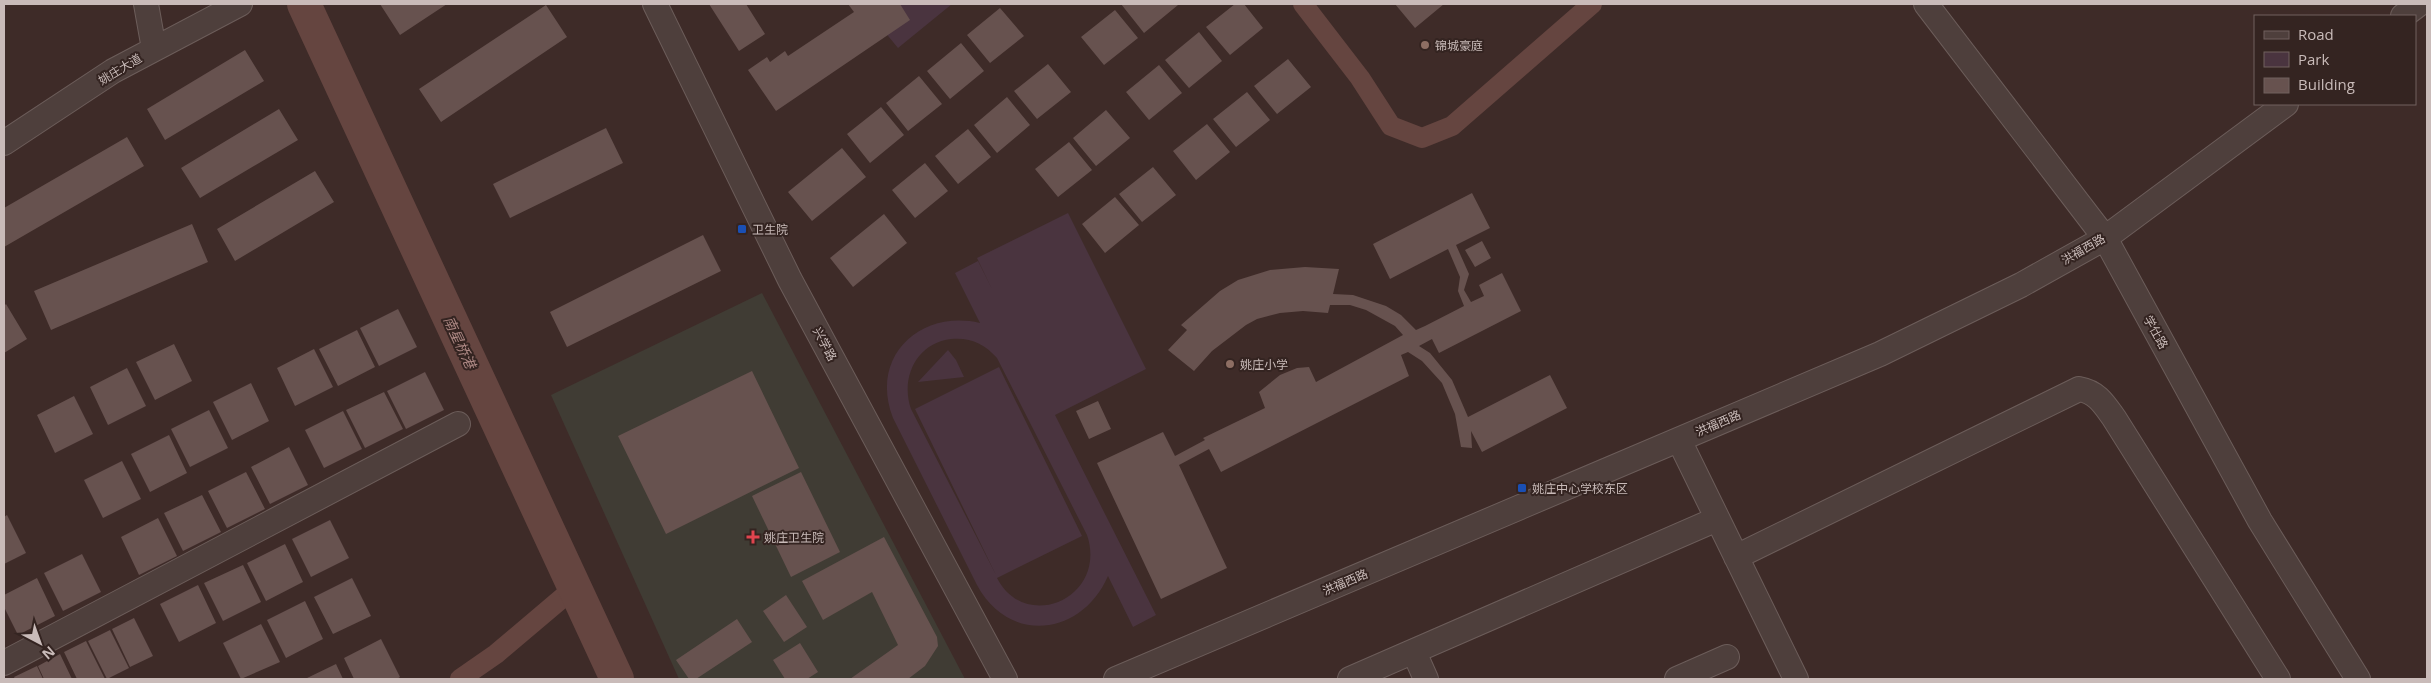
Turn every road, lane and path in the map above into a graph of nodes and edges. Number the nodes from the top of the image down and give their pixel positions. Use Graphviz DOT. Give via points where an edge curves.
graph roads {
  1 [pos="146,4"];
  2 [pos="655,4"];
  3 [pos="1926,4"];
  4 [pos="2419,4"];
  5 [pos="234,7"];
  6 [pos="2404,15"];
  7 [pos="154,49"];
  8 [pos="2285,105"];
  9 [pos="4,143"];
  10 [pos="2104,238"];
  11 [pos="458,424"];
  12 [pos="1678,440"];
  13 [pos="1717,519"];
  14 [pos="1736,558"];
  15 [pos="1414,652"];
  16 [pos="1727,657"];
  17 [pos="4,663"];
  18 [pos="1005,679"];
  19 [pos="1116,679"];
  20 [pos="1350,679"];
  21 [pos="1426,679"];
  22 [pos="1677,679"];
  23 [pos="1796,679"];
  24 [pos="2278,679"];
  25 [pos="2358,679"];
  1 -- 7 [label="street"];
  2 -- 18 [label="street, 兴学路" via="790,280"];
  3 -- 10 [label="street, 学仕路"];
  4 -- 6 [label="street"];
  5 -- 7 [label="street, 姚庄大道"];
  7 -- 9 [label="street, 姚庄大道" via="113,71"];
  8 -- 10 [label="street, 洪福西路"];
  10 -- 12 [label="street, 洪福西路" via="2021,285 1880,354"];
  10 -- 25 [label="street, 学仕路" via="2260,521"];
  11 -- 17 [label="street"];
  12 -- 13 [label="street"];
  12 -- 19 [label="street, 洪福西路"];
  13 -- 14 [label="street"];
  13 -- 15 [label="street"];
  14 -- 23 [label="street"];
  14 -- 24 [label="street" via="2079,389 2089,391 2099,398 2114,418"];
  15 -- 20 [label="street"];
  15 -- 21 [label="street"];
  16 -- 22 [label="street"];
}
